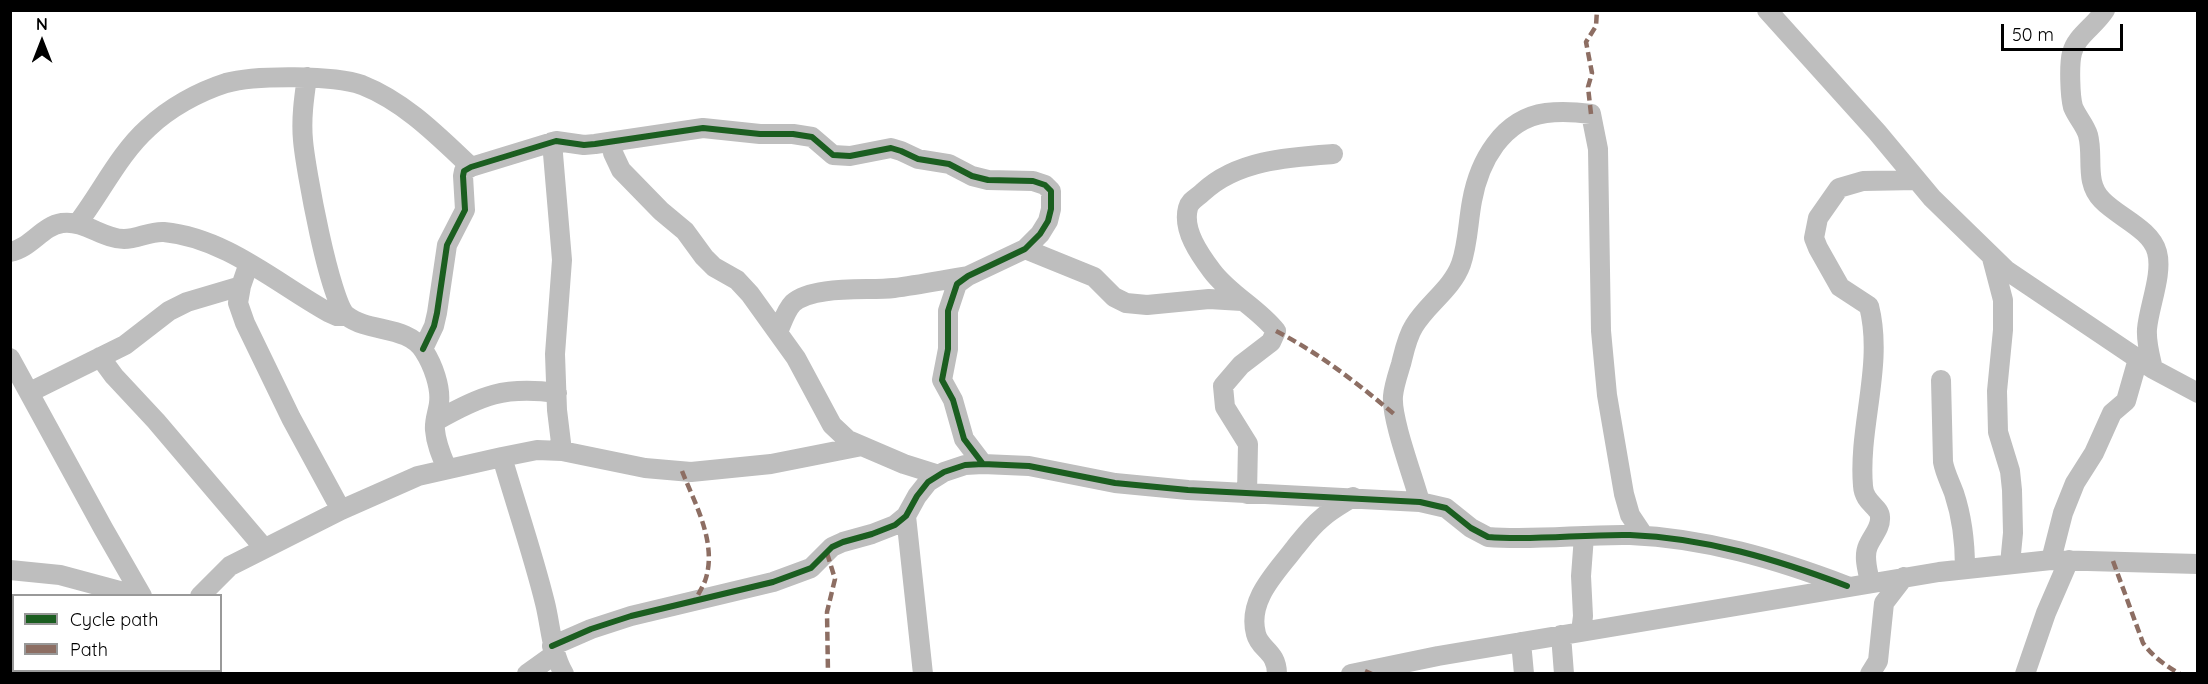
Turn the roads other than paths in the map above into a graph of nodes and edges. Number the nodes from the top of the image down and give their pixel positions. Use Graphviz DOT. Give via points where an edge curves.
graph roads {
  1 [pos="1767,10"];
  2 [pos="2105,10"];
  3 [pos="307,77"];
  4 [pos="552,142"];
  5 [pos="614,142"];
  6 [pos="1334,154"];
  7 [pos="471,167"];
  8 [pos="1917,180"];
  9 [pos="78,224"];
  10 [pos="1025,249"];
  11 [pos="10,252"];
  12 [pos="1992,257"];
  13 [pos="249,263"];
  14 [pos="968,276"];
  15 [pos="241,286"];
  16 [pos="1242,301"];
  17 [pos="346,316"];
  18 [pos="778,332"];
  19 [pos="423,349"];
  20 [pos="100,357"];
  21 [pos="10,358"];
  22 [pos="2145,364"];
  23 [pos="1941,381"];
  24 [pos="30,392"];
  25 [pos="557,393"];
  26 [pos="2198,393"];
  27 [pos="436,421"];
  28 [pos="862,446"];
  29 [pos="562,452"];
  30 [pos="502,457"];
  31 [pos="983,464"];
  32 [pos="447,469"];
  33 [pos="939,475"];
  34 [pos="1247,494"];
  35 [pos="1353,498"];
  36 [pos="1420,501"];
  37 [pos="341,510"];
  38 [pos="906,516"];
  39 [pos="1584,536"];
  40 [pos="1644,536"];
  41 [pos="264,548"];
  42 [pos="2060,560"];
  43 [pos="2010,564"];
  44 [pos="2198,564"];
  45 [pos="1965,568"];
  46 [pos="10,570"];
  47 [pos="1904,577"];
  48 [pos="1870,582"];
  49 [pos="87,583"];
  50 [pos="1847,586"];
  51 [pos="71,594"];
  52 [pos="132,594"];
  53 [pos="139,594"];
  54 [pos="202,594"];
  55 [pos="1581,632"];
  56 [pos="1561,635"];
  57 [pos="1521,642"];
  58 [pos="554,650"];
  59 [pos="527,674"];
  60 [pos="564,674"];
  61 [pos="923,674"];
  62 [pos="1277,674"];
  63 [pos="1351,674"];
  64 [pos="1524,674"];
  65 [pos="1564,674"];
  66 [pos="1870,674"];
  67 [pos="2025,674"];
  1 -- 8 [label="street"];
  2 -- 22 [label="street" via="2076,41 2072,54 2072,100 2088,136 2094,189 2116,213 2141,231 2158,253"];
  3 -- 7 [label="street" via="360,85 394,102"];
  3 -- 9 [label="street" via="227,83 169,110 146,130 122,160"];
  3 -- 17 [label="street" via="303,142 329,274"];
  4 -- 5 [label="street"];
  4 -- 7 [label="street"];
  4 -- 25 [label="street" via="562,260 555,354"];
  5 -- 10 [label="street" via="703,128 793,134 812,137 833,154 850,156 891,148 918,159 949,164 972,177 1034,181 1051,191 1052,209 1040,234"];
  5 -- 18 [label="street" via="621,170 685,231 704,257 743,285"];
  6 -- 16 [label="street" via="1291,157 1246,168 1221,177 1192,201 1187,210 1190,235 1222,284"];
  7 -- 19 [label="street" via="462,176 464,215 447,245 434,326"];
  8 -- 12 [label="street"];
  8 -- 48 [label="street" via="1863,181 1839,188 1815,228 1818,248 1840,286 1869,306 1873,320 1863,486 1865,496 1881,516 1866,553"];
  9 -- 11 [label="street" via="54,225 27,246"];
  9 -- 13 [label="street" via="124,239 152,232 179,234"];
  10 -- 14 [label="street"];
  10 -- 16 [label="street" via="1094,277 1126,303"];
  12 -- 22 [label="street"];
  12 -- 43 [label="street" via="2003,300 1998,432 2012,490"];
  13 -- 15 [label="street"];
  13 -- 17 [label="street" via="328,312"];
  14 -- 18 [label="street" via="807,296 794,303"];
  14 -- 31 [label="street" via="957,284 948,311 948,349 942,380 953,400 964,439"];
  15 -- 20 [label="street" via="169,311 125,345"];
  15 -- 37 [label="street" via="238,303 245,323"];
  16 -- 34 [label="street" via="1276,331 1271,342 1222,386 1225,407 1248,444"];
  17 -- 19 [label="street" via="406,336"];
  18 -- 28 [label="street" via="832,425 848,440"];
  19 -- 27 [label="street" via="438,388"];
  20 -- 24 [label="street"];
  20 -- 41 [label="street"];
  21 -- 24 [label="street"];
  22 -- 26 [label="street"];
  22 -- 42 [label="street" via="2126,401 2112,413 2075,483 2063,513"];
  23 -- 45 [label="street" via="1944,471 1962,527"];
  24 -- 53 [label="street"];
  25 -- 27 [label="street" via="524,389 498,393 471,401"];
  25 -- 29 [label="street"];
  27 -- 32 [label="street" via="436,440"];
  28 -- 29 [label="street" via="771,464 691,472 645,468"];
  28 -- 33 [label="street"];
  29 -- 30 [label="street" via="537,450"];
  30 -- 32 [label="street"];
  30 -- 58 [label="street" via="545,603"];
  31 -- 33 [label="street" via="965,465"];
  31 -- 34 [label="street" via="1029,466 1115,483"];
  32 -- 37 [label="street" via="418,476"];
  33 -- 38 [label="street" via="917,496"];
  34 -- 35 [label="street"];
  35 -- 36 [label="street"];
  35 -- 62 [label="street" via="1307,532 1260,597 1256,634 1274,658"];
  36 -- 39 [label="street" via="1446,508 1488,537"];
  36 -- 40 [label="street" via="1394,414 1393,396 1413,327 1461,265 1472,200 1484,162 1502,136 1529,117 1545,113 1591,114 1598,149 1607,396 1624,494 1630,515"];
  37 -- 41 [label="street"];
  38 -- 58 [label="street" via="895,525 832,547 811,568 773,582 631,616 591,629"];
  38 -- 61 [label="street"];
  39 -- 40 [label="street"];
  39 -- 55 [label="street"];
  40 -- 50 [label="street" via="1729,548"];
  41 -- 54 [label="street" via="230,566"];
  42 -- 43 [label="street"];
  42 -- 44 [label="street"];
  42 -- 67 [label="street"];
  43 -- 45 [label="street"];
  45 -- 47 [label="street"];
  46 -- 49 [label="street" via="60,575"];
  47 -- 48 [label="street"];
  47 -- 66 [label="street" via="1884,603 1878,661"];
  48 -- 50 [label="street"];
  49 -- 51 [label="street"];
  49 -- 52 [label="street"];
  50 -- 55 [label="street"];
  55 -- 56 [label="street"];
  56 -- 57 [label="street"];
  56 -- 65 [label="street"];
  57 -- 63 [label="street"];
  57 -- 64 [label="street"];
  58 -- 59 [label="street"];
  58 -- 60 [label="street"];
}
